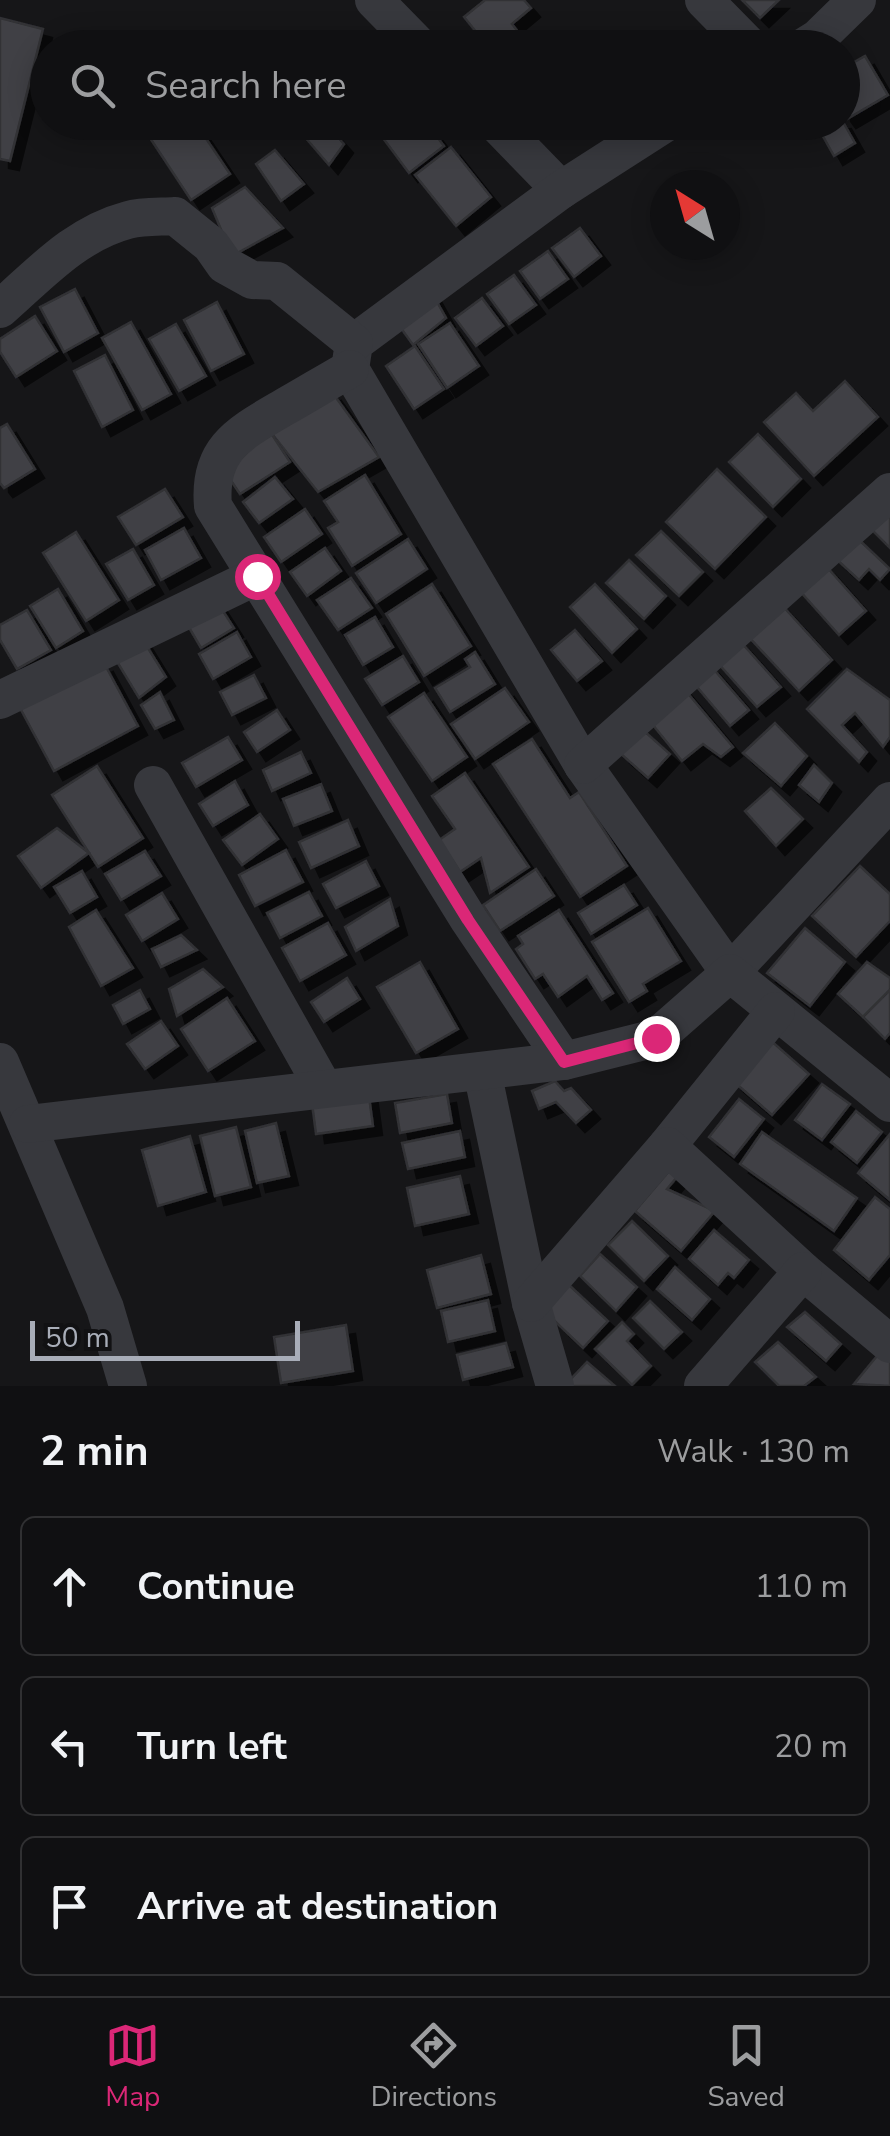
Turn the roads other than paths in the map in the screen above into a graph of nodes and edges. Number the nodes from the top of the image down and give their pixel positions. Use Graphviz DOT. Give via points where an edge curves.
graph roads {
  1 [pos="374,0"];
  2 [pos="704,0"];
  3 [pos="857,0"];
  4 [pos="403,30"];
  5 [pos="734,30"];
  6 [pos="826,30"];
  7 [pos="512,140"];
  8 [pos="638,140"];
  9 [pos="561,190"];
  10 [pos="0,309"];
  11 [pos="352,356"];
  12 [pos="890,492"];
  13 [pos="257,576"];
  14 [pos="0,700"];
  15 [pos="584,765"];
  16 [pos="153,785"];
  17 [pos="890,801"];
  18 [pos="730,972"];
  19 [pos="776,1011"];
  20 [pos="0,1062"];
  21 [pos="564,1062"];
  22 [pos="482,1071"];
  23 [pos="323,1088"];
  24 [pos="890,1103"];
  25 [pos="28,1124"];
  26 [pos="668,1146"];
  27 [pos="803,1271"];
  28 [pos="532,1302"];
  29 [pos="890,1344"];
  30 [pos="128,1386"];
  31 [pos="555,1386"];
  32 [pos="703,1386"];
  1 -- 4 [label="street"];
  2 -- 5 [label="street"];
  3 -- 6 [label="street"];
  7 -- 9 [label="street"];
  8 -- 9 [label="street"];
  9 -- 11 [label="street"];
  10 -- 11 [label="street" via="65,250 97,232 130,218 175,216 212,245 225,265 252,280 277,281"];
  11 -- 13 [label="street" via="238,434 216,468 213,506"];
  11 -- 15 [label="street"];
  12 -- 15 [label="street"];
  13 -- 14 [label="street"];
  13 -- 21 [label="street" via="468,920"];
  15 -- 18 [label="street"];
  16 -- 23 [label="street"];
  17 -- 18 [label="street"];
  18 -- 19 [label="street"];
  18 -- 21 [label="street" via="656,1038"];
  19 -- 24 [label="street"];
  19 -- 26 [label="street"];
  20 -- 25 [label="street"];
  21 -- 22 [label="street"];
  22 -- 23 [label="street"];
  22 -- 28 [label="street"];
  23 -- 25 [label="street"];
  25 -- 30 [label="street" via="105,1308"];
  26 -- 27 [label="street"];
  26 -- 28 [label="street"];
  27 -- 29 [label="street"];
  27 -- 32 [label="street"];
  28 -- 31 [label="street"];
}
